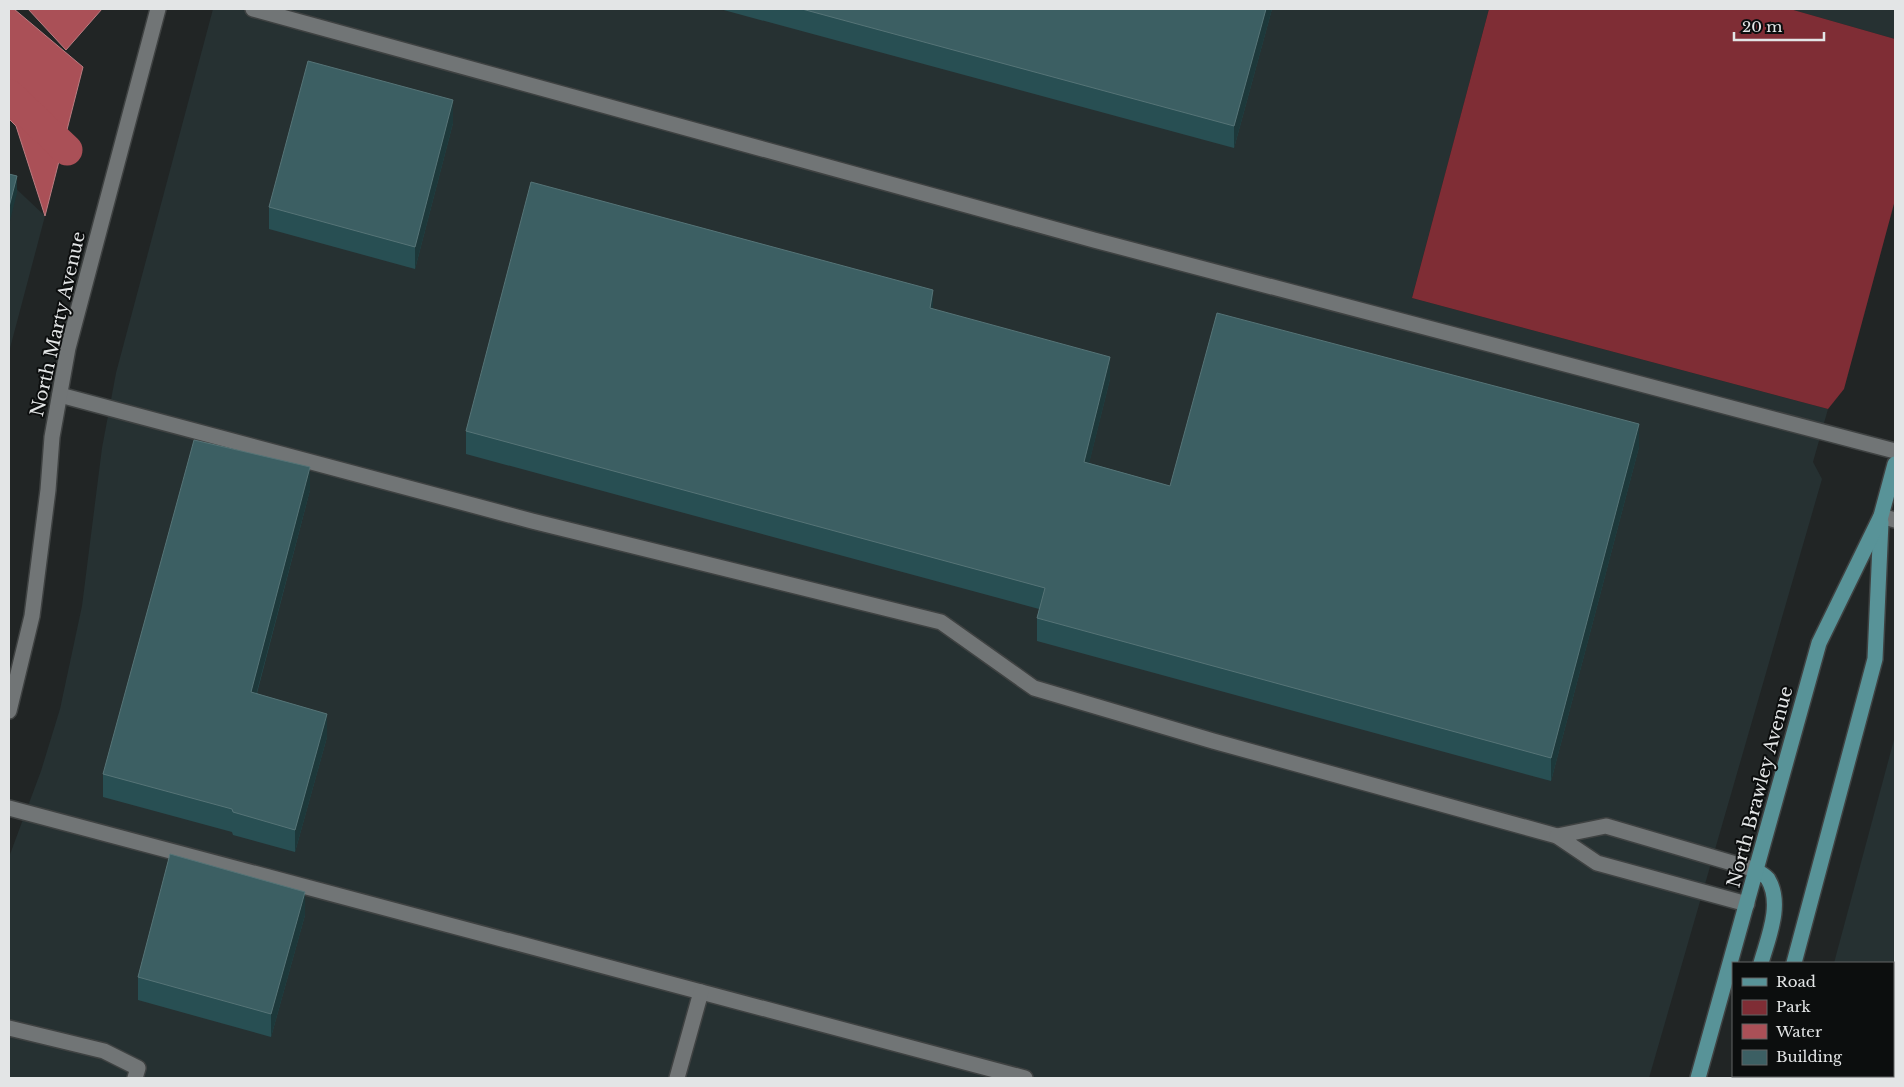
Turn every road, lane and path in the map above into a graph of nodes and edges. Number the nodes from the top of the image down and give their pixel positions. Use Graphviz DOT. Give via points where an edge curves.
graph roads {
  1 [pos="158,9"];
  2 [pos="253,9"];
  3 [pos="60,395"];
  4 [pos="1895,451"];
  5 [pos="1895,464"];
  6 [pos="1888,518"];
  7 [pos="10,705"];
  8 [pos="9,808"];
  9 [pos="1557,836"];
  10 [pos="1756,870"];
  11 [pos="1747,904"];
  12 [pos="1761,962"];
  13 [pos="1794,962"];
  14 [pos="701,992"];
  15 [pos="9,1029"];
  16 [pos="135,1078"];
  17 [pos="677,1078"];
  18 [pos="1025,1078"];
  19 [pos="1698,1078"];
  1 -- 3 [label="street, North Marty Avenue" via="68,348"];
  2 -- 4 [label="street" via="1094,240"];
  3 -- 7 [label="street, North Marty Avenue" via="32,616"];
  3 -- 9 [label="street" via="532,521 941,622 1034,688"];
  5 -- 6 [label="main road, North Brawley Avenue"];
  6 -- 10 [label="main road, North Brawley Avenue" via="1819,643"];
  6 -- 13 [label="main road, North Brawley Avenue" via="1875,658"];
  8 -- 14 [label="street"];
  9 -- 10 [label="street" via="1606,826"];
  9 -- 11 [label="street" via="1597,863"];
  10 -- 11 [label="main road, North Brawley Avenue"];
  10 -- 12 [label="main road" via="1768,878 1773,893 1774,912"];
  11 -- 19 [label="main road, North Brawley Avenue"];
  14 -- 17 [label="street"];
  14 -- 18 [label="street"];
  15 -- 16 [label="street" via="104,1051 138,1068"];
}
